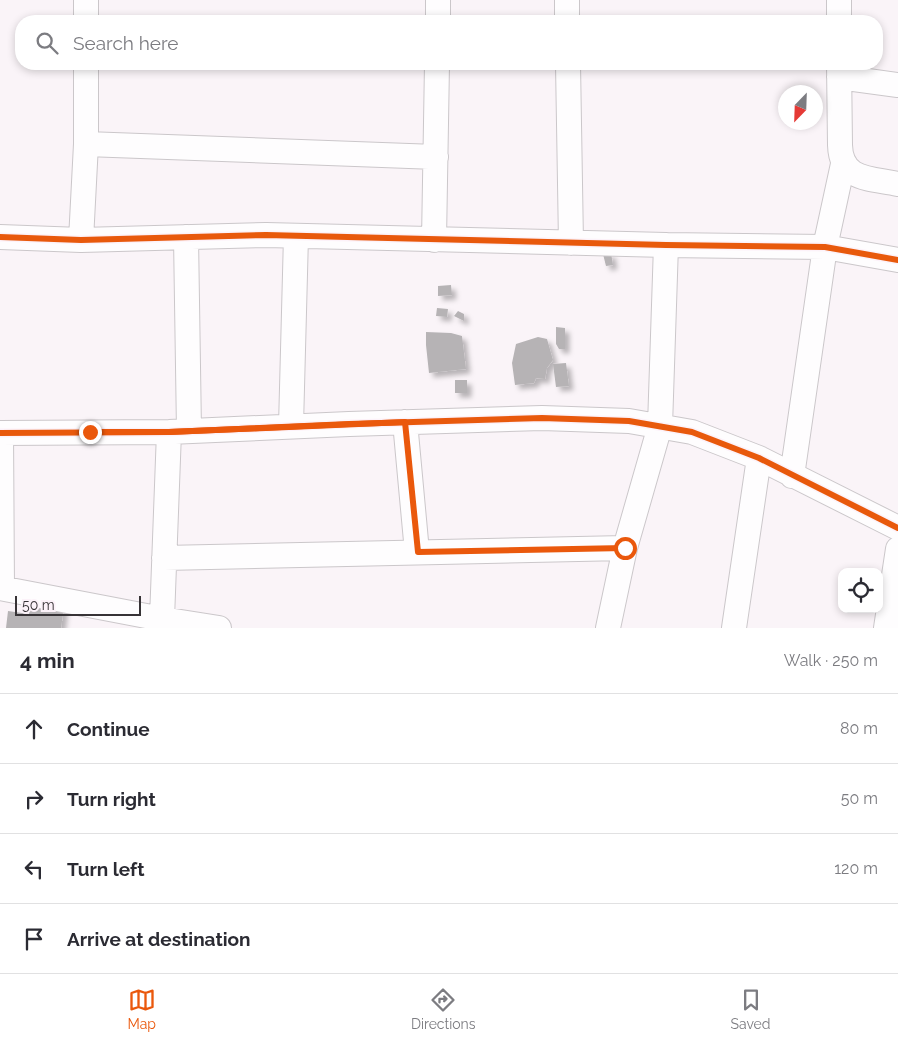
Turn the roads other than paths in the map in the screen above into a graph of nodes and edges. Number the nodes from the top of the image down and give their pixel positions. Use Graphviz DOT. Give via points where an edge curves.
graph roads {
  1 [pos="86,0"];
  2 [pos="438,0"];
  3 [pos="567,0"];
  4 [pos="839,0"];
  5 [pos="86,15"];
  6 [pos="438,15"];
  7 [pos="567,15"];
  8 [pos="839,15"];
  9 [pos="86,70"];
  10 [pos="437,70"];
  11 [pos="568,70"];
  12 [pos="839,70"];
  13 [pos="898,85"];
  14 [pos="86,144"];
  15 [pos="436,158"];
  16 [pos="843,164"];
  17 [pos="898,184"];
  18 [pos="296,236"];
  19 [pos="0,237"];
  20 [pos="186,237"];
  21 [pos="81,240"];
  22 [pos="434,240"];
  23 [pos="571,243"];
  24 [pos="666,245"];
  25 [pos="825,247"];
  26 [pos="898,260"];
  27 [pos="405,422"];
  28 [pos="291,426"];
  29 [pos="660,426"];
  30 [pos="179,432"];
  31 [pos="1,433"];
  32 [pos="759,458"];
  33 [pos="792,476"];
  34 [pos="898,528"];
  35 [pos="625,548"];
  36 [pos="898,550"];
  37 [pos="418,552"];
  38 [pos="164,558"];
  39 [pos="1,588"];
  40 [pos="162,619"];
  41 [pos="891,622"];
  42 [pos="219,628"];
  43 [pos="608,628"];
  44 [pos="734,628"];
  1 -- 5 [label="street"];
  2 -- 6 [label="street"];
  3 -- 7 [label="street"];
  4 -- 8 [label="street"];
  9 -- 14 [label="street"];
  10 -- 15 [label="street"];
  11 -- 23 [label="street"];
  12 -- 13 [label="street"];
  12 -- 16 [label="street" via="840,155"];
  14 -- 15 [label="street"];
  14 -- 21 [label="street"];
  15 -- 22 [label="street"];
  16 -- 17 [label="street" via="861,176"];
  16 -- 25 [label="street"];
  18 -- 20 [label="street"];
  18 -- 22 [label="street"];
  18 -- 28 [label="street"];
  19 -- 21 [label="street"];
  20 -- 21 [label="street"];
  20 -- 30 [label="street"];
  22 -- 23 [label="street"];
  23 -- 24 [label="street"];
  24 -- 25 [label="street"];
  24 -- 29 [label="street"];
  25 -- 26 [label="street"];
  25 -- 33 [label="street"];
  27 -- 28 [label="street"];
  27 -- 29 [label="street" via="542,418 629,421"];
  27 -- 37 [label="street"];
  28 -- 30 [label="street"];
  29 -- 32 [label="street" via="692,432"];
  29 -- 35 [label="street"];
  30 -- 31 [label="street"];
  30 -- 38 [label="street"];
  31 -- 39 [label="street"];
  32 -- 33 [label="street"];
  32 -- 44 [label="street"];
  33 -- 34 [label="street"];
  35 -- 37 [label="street"];
  35 -- 43 [label="street"];
  36 -- 41 [label="street"];
  37 -- 38 [label="street"];
  38 -- 40 [label="street"];
  39 -- 40 [label="street"];
  40 -- 42 [label="street"];
}
